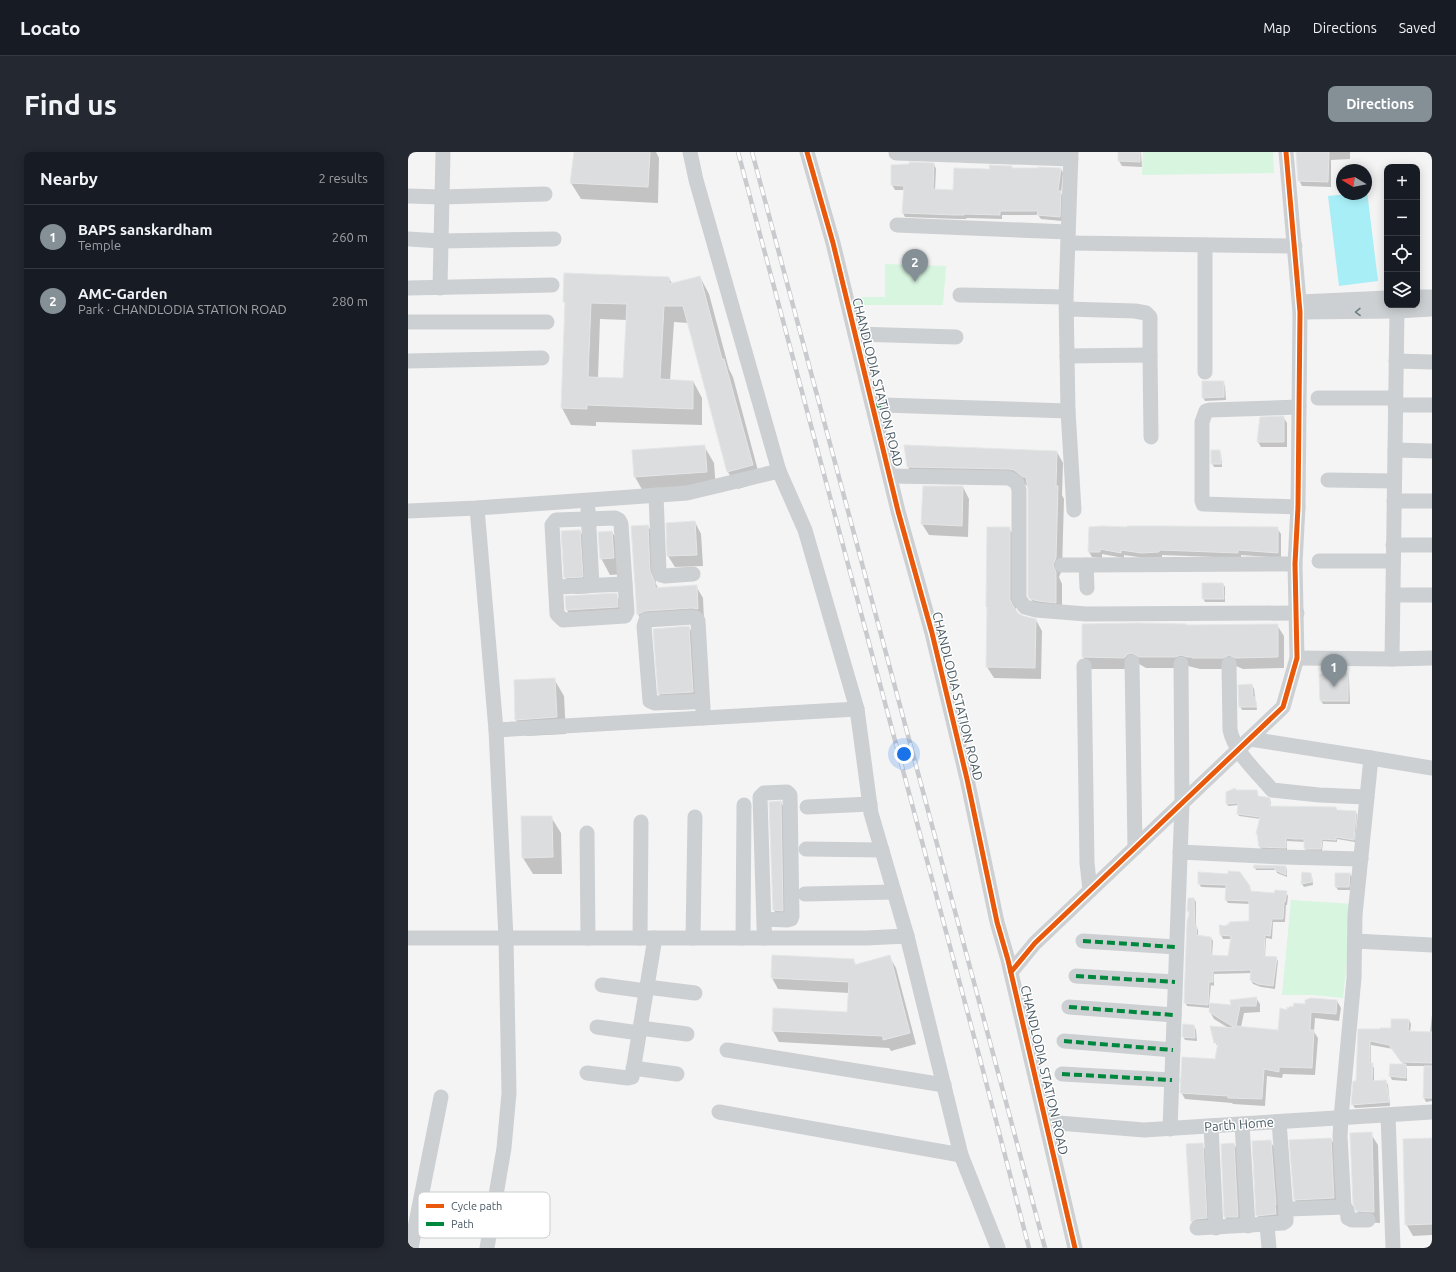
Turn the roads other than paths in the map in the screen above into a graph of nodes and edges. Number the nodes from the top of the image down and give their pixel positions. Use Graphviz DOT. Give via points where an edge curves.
graph roads {
  1 [pos="443,152"];
  2 [pos="690,152"];
  3 [pos="807,152"];
  4 [pos="1286,152"];
  5 [pos="896,153"];
  6 [pos="1071,156"];
  7 [pos="545,194"];
  8 [pos="408,196"];
  9 [pos="442,196"];
  10 [pos="897,225"];
  11 [pos="1068,237"];
  12 [pos="408,239"];
  13 [pos="554,239"];
  14 [pos="441,241"];
  15 [pos="1205,245"];
  16 [pos="1295,246"];
  17 [pos="552,285"];
  18 [pos="408,288"];
  19 [pos="440,288"];
  20 [pos="960,295"];
  21 [pos="1420,297"];
  22 [pos="1432,297"];
  23 [pos="1384,298"];
  24 [pos="1067,303"];
  25 [pos="1300,307"];
  26 [pos="1432,309"];
  27 [pos="1397,311"];
  28 [pos="408,322"];
  29 [pos="547,322"];
  30 [pos="855,334"];
  31 [pos="956,337"];
  32 [pos="1150,355"];
  33 [pos="1067,356"];
  34 [pos="542,358"];
  35 [pos="408,361"];
  36 [pos="1396,361"];
  37 [pos="1432,362"];
  38 [pos="1205,372"];
  39 [pos="1318,398"];
  40 [pos="1395,402"];
  41 [pos="883,405"];
  42 [pos="1432,405"];
  43 [pos="1299,407"];
  44 [pos="1068,411"];
  45 [pos="1151,437"];
  46 [pos="1395,450"];
  47 [pos="1432,450"];
  48 [pos="779,471"];
  49 [pos="890,476"];
  50 [pos="1328,480"];
  51 [pos="1394,480"];
  52 [pos="656,495"];
  53 [pos="588,500"];
  54 [pos="1394,501"];
  55 [pos="1432,501"];
  56 [pos="1298,506"];
  57 [pos="476,508"];
  58 [pos="1074,510"];
  59 [pos="408,511"];
  60 [pos="588,519"];
  61 [pos="1394,545"];
  62 [pos="1432,545"];
  63 [pos="1319,561"];
  64 [pos="1393,561"];
  65 [pos="1295,564"];
  66 [pos="1062,565"];
  67 [pos="1086,565"];
  68 [pos="693,574"];
  69 [pos="625,584"];
  70 [pos="592,585"];
  71 [pos="556,586"];
  72 [pos="1086,588"];
  73 [pos="1393,595"];
  74 [pos="1432,595"];
  75 [pos="1297,613"];
  76 [pos="1297,658"];
  77 [pos="1432,658"];
  78 [pos="1392,659"];
  79 [pos="1132,662"];
  80 [pos="1181,664"];
  81 [pos="1229,664"];
  82 [pos="1084,666"];
  83 [pos="702,701"];
  84 [pos="857,709"];
  85 [pos="703,718"];
  86 [pos="496,730"];
  87 [pos="1250,739"];
  88 [pos="1238,750"];
  89 [pos="1371,758"];
  90 [pos="1432,768"];
  91 [pos="1367,797"];
  92 [pos="1182,803"];
  93 [pos="870,804"];
  94 [pos="744,805"];
  95 [pos="807,807"];
  96 [pos="695,817"];
  97 [pos="640,822"];
  98 [pos="587,833"];
  99 [pos="1134,848"];
  100 [pos="806,849"];
  101 [pos="882,850"];
  102 [pos="1180,852"];
  103 [pos="1361,859"];
  104 [pos="1090,890"];
  105 [pos="894,892"];
  106 [pos="805,894"];
  107 [pos="764,919"];
  108 [pos="907,936"];
  109 [pos="408,938"];
  110 [pos="506,938"];
  111 [pos="588,938"];
  112 [pos="640,938"];
  113 [pos="655,938"];
  114 [pos="693,938"];
  115 [pos="742,938"];
  116 [pos="765,938"];
  117 [pos="1355,941"];
  118 [pos="1083,942"];
  119 [pos="1432,945"];
  120 [pos="1176,947"];
  121 [pos="1011,972"];
  122 [pos="1076,976"];
  123 [pos="1175,982"];
  124 [pos="602,985"];
  125 [pos="646,989"];
  126 [pos="695,993"];
  127 [pos="1069,1007"];
  128 [pos="1174,1015"];
  129 [pos="597,1027"];
  130 [pos="639,1030"];
  131 [pos="687,1034"];
  132 [pos="1064,1041"];
  133 [pos="727,1050"];
  134 [pos="1173,1050"];
  135 [pos="633,1068"];
  136 [pos="587,1073"];
  137 [pos="677,1074"];
  138 [pos="1062,1074"];
  139 [pos="1172,1080"];
  140 [pos="944,1085"];
  141 [pos="441,1097"];
  142 [pos="719,1112"];
  143 [pos="1432,1112"];
  144 [pos="1388,1115"];
  145 [pos="1340,1118"];
  146 [pos="1046,1122"];
  147 [pos="1279,1122"];
  148 [pos="1242,1124"];
  149 [pos="1211,1126"];
  150 [pos="1170,1128"];
  151 [pos="961,1155"];
  152 [pos="422,1192"];
  153 [pos="497,1192"];
  154 [pos="1344,1207"];
  155 [pos="1286,1212"];
  156 [pos="418,1213"];
  157 [pos="1368,1220"];
  158 [pos="1267,1225"];
  159 [pos="1248,1226"];
  160 [pos="1197,1228"];
  161 [pos="1216,1228"];
  162 [pos="489,1238"];
  163 [pos="411,1248"];
  164 [pos="487,1248"];
  165 [pos="998,1248"];
  166 [pos="1075,1248"];
  167 [pos="1269,1248"];
  168 [pos="1393,1248"];
  1 -- 9 [label="street"];
  2 -- 48 [label="street"];
  3 -- 30 [label="street, CHANDLODIA STATION ROAD" via="834,243"];
  4 -- 16 [label="street"];
  5 -- 6 [label="street"];
  6 -- 11 [label="street"];
  7 -- 9 [label="street"];
  8 -- 9 [label="street"];
  9 -- 14 [label="street"];
  10 -- 11 [label="street"];
  11 -- 15 [label="street"];
  11 -- 24 [label="street"];
  12 -- 14 [label="street"];
  13 -- 14 [label="street"];
  14 -- 19 [label="street"];
  15 -- 16 [label="street"];
  15 -- 38 [label="street"];
  16 -- 25 [label="street"];
  17 -- 19 [label="street"];
  18 -- 19 [label="street"];
  20 -- 24 [label="street"];
  21 -- 22 [label="street"];
  23 -- 25 [label="street"];
  24 -- 32 [label="street" via="1146,313 1150,317"];
  24 -- 33 [label="street"];
  27 -- 25 [label="street, one-way"];
  25 -- 43 [label="street"];
  26 -- 27 [label="street"];
  27 -- 36 [label="street"];
  28 -- 29 [label="street"];
  30 -- 31 [label="street"];
  30 -- 49 [label="street, CHANDLODIA STATION ROAD"];
  32 -- 33 [label="street"];
  32 -- 45 [label="street"];
  33 -- 44 [label="street"];
  34 -- 35 [label="street"];
  36 -- 37 [label="street"];
  36 -- 40 [label="street"];
  39 -- 40 [label="street"];
  40 -- 42 [label="street"];
  40 -- 46 [label="street"];
  41 -- 44 [label="street"];
  43 -- 56 [label="street"];
  43 -- 56 [label="street" via="1210,410 1204,414 1202,422 1203,504"];
  44 -- 58 [label="street"];
  46 -- 47 [label="street"];
  46 -- 51 [label="street"];
  48 -- 52 [label="street" via="687,493"];
  48 -- 84 [label="street" via="804,530"];
  49 -- 75 [label="street" via="1009,478 1017,483 1019,598 1025,607 1086,614"];
  49 -- 121 [label="street, CHANDLODIA STATION ROAD" via="932,633 967,779 997,922"];
  50 -- 51 [label="street"];
  51 -- 54 [label="street"];
  52 -- 53 [label="street"];
  52 -- 68 [label="street" via="659,571 665,576"];
  53 -- 57 [label="street"];
  53 -- 60 [label="street"];
  54 -- 55 [label="street"];
  54 -- 61 [label="street"];
  56 -- 65 [label="street"];
  57 -- 59 [label="street"];
  57 -- 86 [label="street"];
  60 -- 69 [label="street" via="619,520"];
  60 -- 70 [label="street"];
  60 -- 71 [label="street" via="556,520 552,525"];
  61 -- 62 [label="street"];
  61 -- 64 [label="street"];
  63 -- 64 [label="street"];
  64 -- 73 [label="street"];
  65 -- 67 [label="street"];
  65 -- 75 [label="street"];
  66 -- 67 [label="street"];
  67 -- 72 [label="street"];
  69 -- 70 [label="street"];
  69 -- 71 [label="street" via="625,616 569,620 563,620 558,614"];
  70 -- 71 [label="street"];
  73 -- 74 [label="street"];
  73 -- 78 [label="street"];
  75 -- 76 [label="street"];
  76 -- 78 [label="street"];
  76 -- 87 [label="street" via="1283,706"];
  77 -- 78 [label="street"];
  79 -- 99 [label="street"];
  80 -- 92 [label="street"];
  81 -- 88 [label="street" via="1230,730"];
  82 -- 104 [label="street" via="1087,863"];
  83 -- 83 [label="street" via="696,618 646,620 644,626 650,702"];
  83 -- 85 [label="street"];
  84 -- 85 [label="street"];
  84 -- 93 [label="street"];
  85 -- 86 [label="street"];
  86 -- 110 [label="street"];
  87 -- 88 [label="street"];
  87 -- 89 [label="street"];
  88 -- 91 [label="street" via="1272,790"];
  88 -- 92 [label="street"];
  89 -- 90 [label="street"];
  89 -- 91 [label="street"];
  91 -- 103 [label="street"];
  92 -- 99 [label="street"];
  92 -- 102 [label="street"];
  93 -- 95 [label="street"];
  93 -- 101 [label="street"];
  94 -- 115 [label="street"];
  96 -- 114 [label="street"];
  97 -- 112 [label="street"];
  98 -- 111 [label="street"];
  99 -- 104 [label="street"];
  100 -- 101 [label="street"];
  101 -- 105 [label="street"];
  102 -- 103 [label="street"];
  102 -- 120 [label="street"];
  103 -- 117 [label="street"];
  104 -- 121 [label="street" via="1035,943"];
  105 -- 106 [label="street"];
  105 -- 108 [label="street"];
  107 -- 107 [label="street" via="760,797 764,793 787,792 790,795 792,916 787,920"];
  107 -- 116 [label="street"];
  108 -- 116 [label="street"];
  108 -- 140 [label="street"];
  109 -- 110 [label="street"];
  110 -- 111 [label="street"];
  110 -- 153 [label="street" via="509,1093"];
  111 -- 112 [label="street"];
  112 -- 113 [label="street"];
  113 -- 114 [label="street"];
  113 -- 125 [label="street"];
  114 -- 115 [label="street"];
  115 -- 116 [label="street"];
  117 -- 119 [label="street"];
  117 -- 145 [label="street" via="1354,978"];
  118 -- 120 [label="street"];
  120 -- 123 [label="street"];
  121 -- 146 [label="street, CHANDLODIA STATION ROAD"];
  122 -- 123 [label="street"];
  123 -- 128 [label="street"];
  124 -- 125 [label="street"];
  125 -- 126 [label="street"];
  125 -- 130 [label="street"];
  127 -- 128 [label="street"];
  128 -- 134 [label="street"];
  129 -- 130 [label="street"];
  130 -- 131 [label="street"];
  130 -- 135 [label="street"];
  132 -- 134 [label="street"];
  133 -- 140 [label="street"];
  134 -- 139 [label="street"];
  135 -- 136 [label="street" via="632,1077 628,1078"];
  135 -- 137 [label="street"];
  138 -- 139 [label="street"];
  139 -- 150 [label="street"];
  140 -- 151 [label="street"];
  141 -- 152 [label="street"];
  142 -- 151 [label="street"];
  143 -- 144 [label="street, Parth Home"];
  144 -- 145 [label="street, Parth Home"];
  144 -- 168 [label="street"];
  145 -- 147 [label="street, Parth Home"];
  145 -- 154 [label="street"];
  146 -- 150 [label="street, Parth Home" via="1144,1130"];
  146 -- 166 [label="street, CHANDLODIA STATION ROAD"];
  147 -- 148 [label="street, Parth Home"];
  147 -- 155 [label="street"];
  148 -- 149 [label="street, Parth Home"];
  148 -- 159 [label="street"];
  149 -- 150 [label="street, Parth Home"];
  149 -- 161 [label="street"];
  151 -- 165 [label="street"];
  154 -- 155 [label="street" via="1289,1209"];
  154 -- 157 [label="street" via="1348,1218"];
  155 -- 158 [label="street" via="1286,1221 1283,1224"];
  156 -- 163 [label="street"];
  158 -- 159 [label="street"];
  158 -- 167 [label="street"];
  159 -- 161 [label="street"];
  160 -- 161 [label="street"];
  162 -- 164 [label="street"];
}
